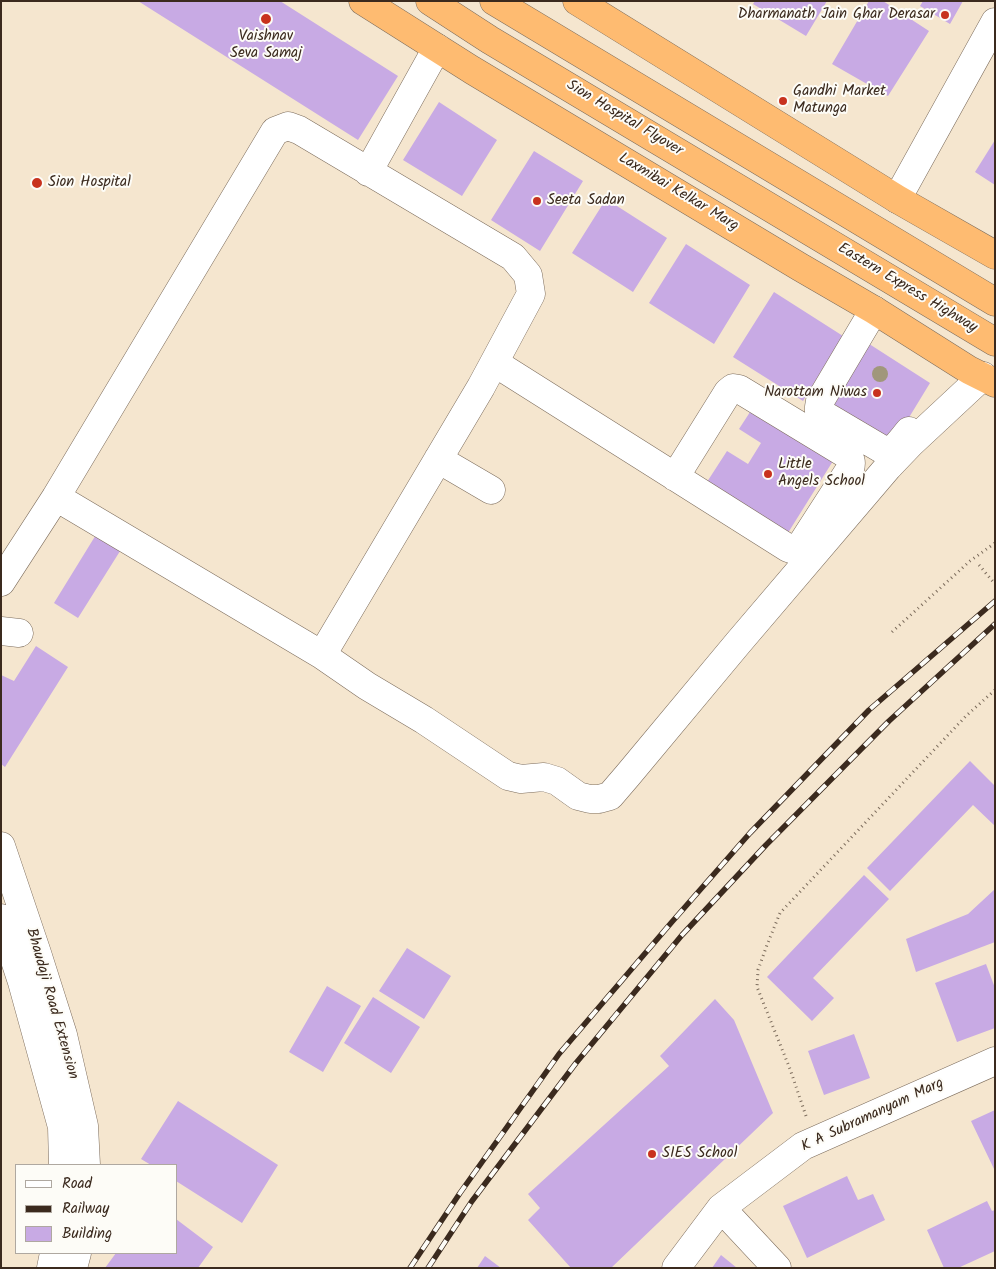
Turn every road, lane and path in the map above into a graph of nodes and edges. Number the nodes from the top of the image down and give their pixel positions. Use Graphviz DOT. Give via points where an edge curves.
graph roads {
  1 [pos="363,1"];
  2 [pos="430,1"];
  3 [pos="494,1"];
  4 [pos="577,1"];
  5 [pos="995,22"];
  6 [pos="437,48"];
  7 [pos="368,172"];
  8 [pos="904,203"];
  9 [pos="836,207"];
  10 [pos="818,236"];
  11 [pos="995,255"];
  12 [pos="995,302"];
  13 [pos="867,306"];
  14 [pos="995,342"];
  15 [pos="495,363"];
  16 [pos="982,376"];
  17 [pos="438,459"];
  18 [pos="675,477"];
  19 [pos="491,490"];
  20 [pos="56,496"];
  21 [pos="995,543"];
  22 [pos="979,565"];
  23 [pos="1,582"];
  24 [pos="995,584"];
  25 [pos="892,632"];
  26 [pos="322,655"];
  27 [pos="995,690"];
  28 [pos="1,846"];
  29 [pos="1,918"];
  30 [pos="995,1061"];
  31 [pos="803,1146"];
  32 [pos="63,1164"];
  33 [pos="86,1164"];
  34 [pos="721,1208"];
  35 [pos="54,1254"];
  36 [pos="77,1254"];
  37 [pos="51,1268"];
  38 [pos="74,1268"];
  39 [pos="676,1268"];
  40 [pos="777,1268"];
  1 -- 6 [label="highway, Laxmibai Kelkar Marg"];
  2 -- 10 [label="highway, Sion Hospital Flyover"];
  3 -- 9 [label="highway"];
  4 -- 8 [label="highway"];
  5 -- 8 [label="street"];
  6 -- 7 [label="street"];
  6 -- 13 [label="highway, Laxmibai Kelkar Marg"];
  7 -- 15 [label="street" via="513,257 528,275 531,294"];
  7 -- 20 [label="street" via="299,130 288,126 275,131"];
  8 -- 9 [label="highway"];
  8 -- 11 [label="highway"];
  9 -- 12 [label="highway"];
  10 -- 13 [label="highway"];
  10 -- 14 [label="highway, Eastern Express Highway"];
  13 -- 16 [label="highway, Laxmibai Kelkar Marg"];
  13 -- 16 [label="street" via="820,402 819,412 890,451 947,390"];
  15 -- 17 [label="street"];
  15 -- 18 [label="street"];
  16 -- 26 [label="street" via="894,461 610,796 590,799 544,777 521,779 508,776"];
  17 -- 19 [label="street"];
  17 -- 26 [label="street"];
  18 -- 18 [label="street" via="794,550 851,463 846,454 733,388"];
  20 -- 23 [label="street"];
  20 -- 26 [label="street"];
  21 -- 25 [label="path" via="970,561"];
  22 -- 24 [label="path"];
  27 -- 31 [label="path" via="966,716 780,913 758,970 757,987 809,1126"];
  28 -- 33 [label="street, Bhaudaji Road Extension" via="63,1035 84,1126"];
  29 -- 32 [label="street, Bhaudaji Road Extension" via="62,1127"];
  30 -- 31 [label="street, K A Subramanyam Marg"];
  31 -- 34 [label="street, K A Subramanyam Marg"];
  34 -- 39 [label="street, K A Subramanyam Marg"];
  34 -- 40 [label="street"];
  35 -- 37 [label="street"];
  36 -- 38 [label="street"];
}
